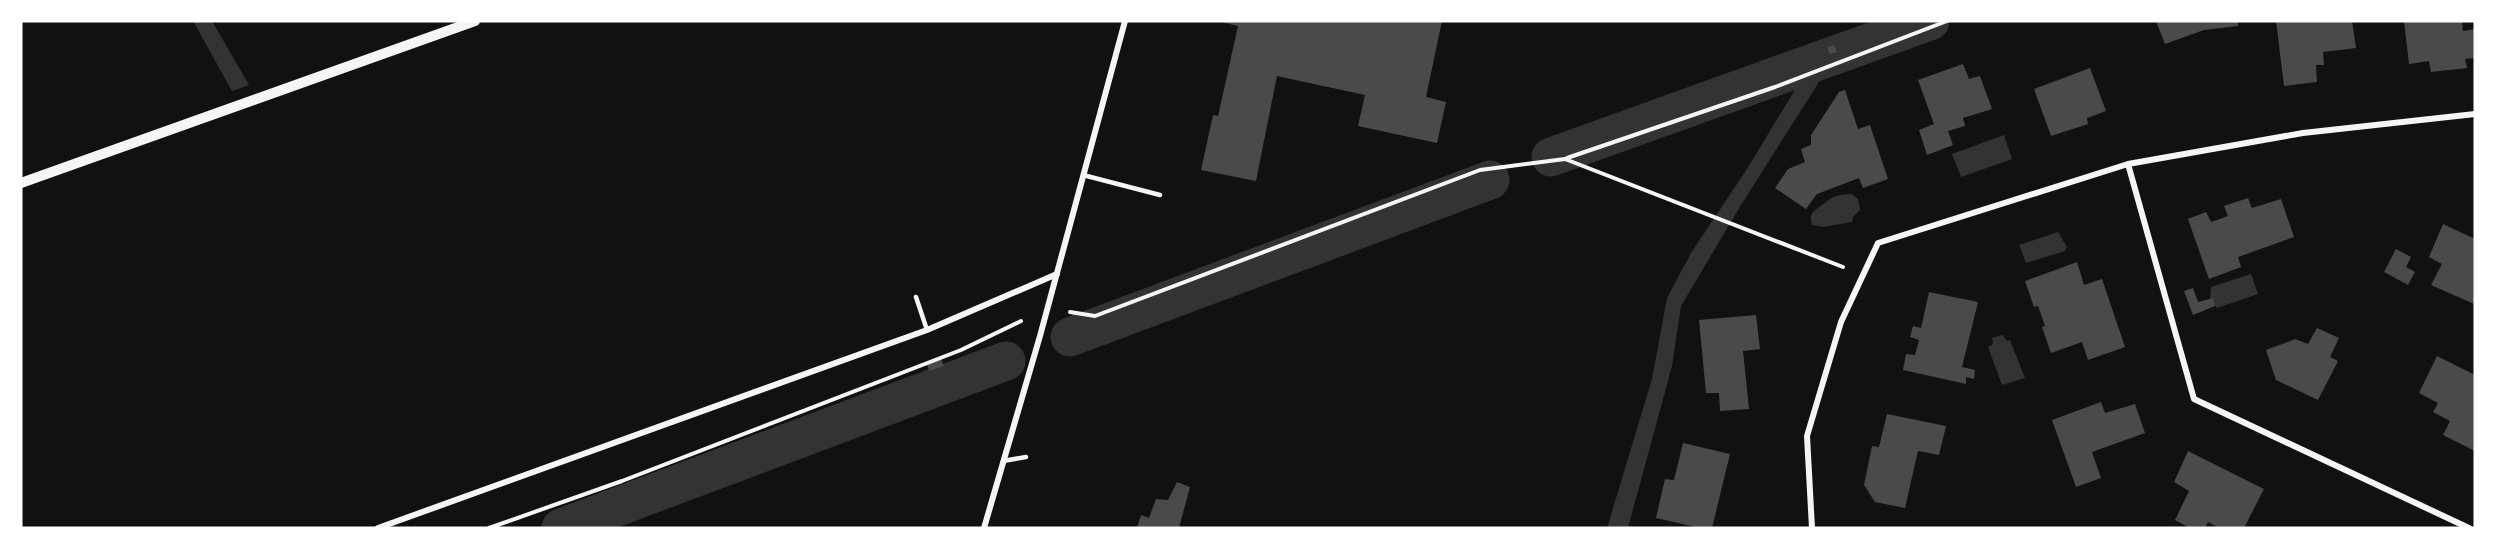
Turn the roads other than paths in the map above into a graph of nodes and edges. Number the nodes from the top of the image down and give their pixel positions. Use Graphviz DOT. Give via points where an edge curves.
graph roads {
  1 [pos="475,21"];
  2 [pos="1125,21"];
  3 [pos="2475,114"];
  4 [pos="2128,164"];
  5 [pos="1083,175"];
  6 [pos="21,183"];
  7 [pos="1160,195"];
  8 [pos="1057,274"];
  9 [pos="916,297"];
  10 [pos="927,330"];
  11 [pos="1026,457"];
  12 [pos="1003,461"];
  13 [pos="378,528"];
  14 [pos="984,528"];
  15 [pos="1812,528"];
  16 [pos="2469,528"];
  1 -- 6 [label="street"];
  2 -- 5 [label="street"];
  3 -- 4 [label="street" via="2303,133"];
  4 -- 15 [label="street" via="1878,243 1841,322 1807,436"];
  4 -- 16 [label="street" via="2194,399"];
  5 -- 7 [label="lane"];
  5 -- 8 [label="street"];
  8 -- 10 [label="street"];
  8 -- 12 [label="street"];
  9 -- 10 [label="lane"];
  10 -- 13 [label="street"];
  11 -- 12 [label="lane"];
  12 -- 14 [label="street"];
}
